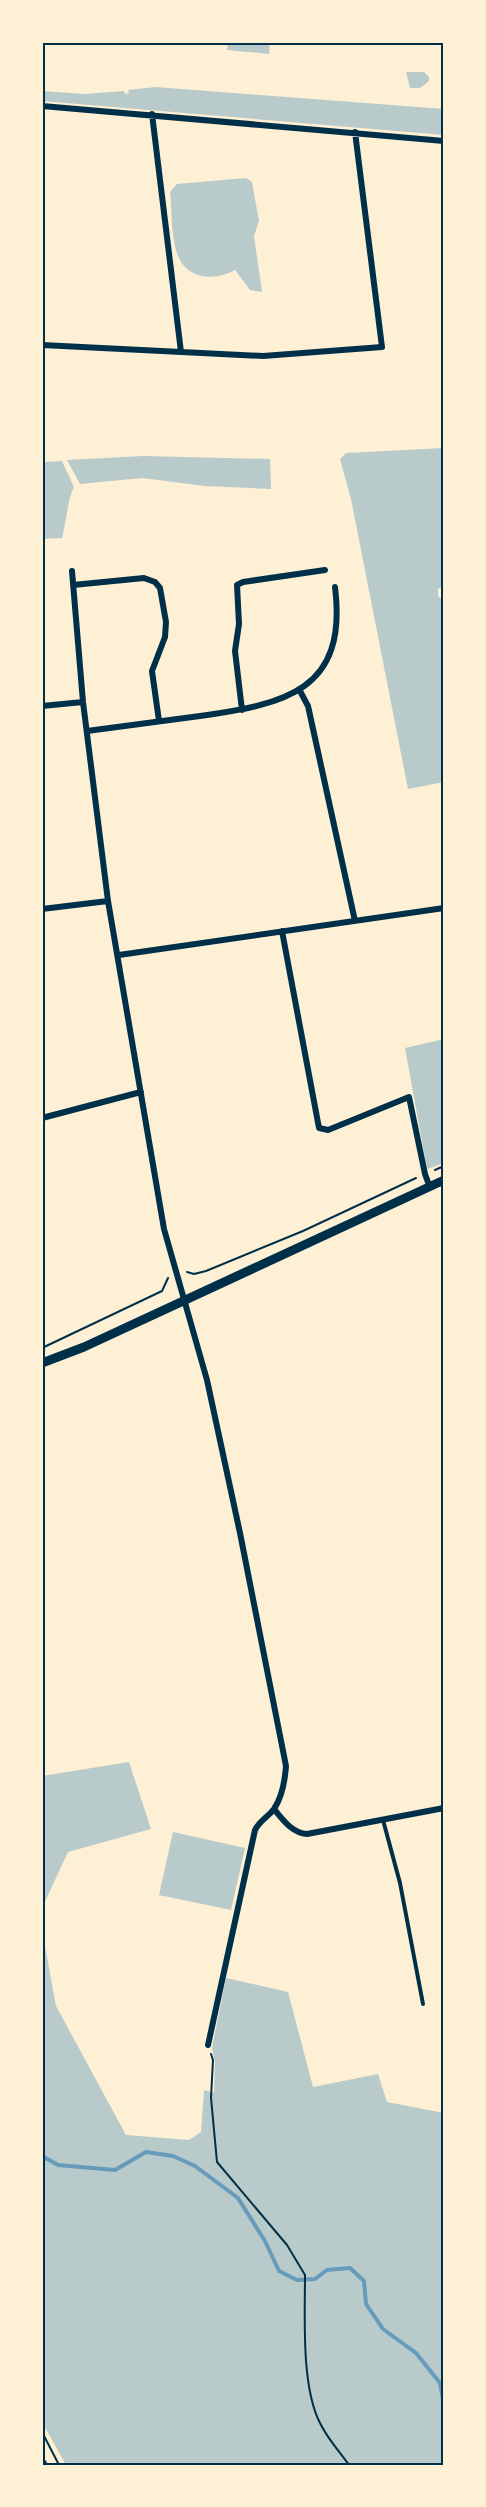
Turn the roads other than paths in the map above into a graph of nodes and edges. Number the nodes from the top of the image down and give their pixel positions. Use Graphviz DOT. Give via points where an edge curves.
graph roads {
  1 [pos="42,105"];
  2 [pos="152,114"];
  3 [pos="355,132"];
  4 [pos="444,141"];
  5 [pos="42,345"];
  6 [pos="181,352"];
  7 [pos="325,570"];
  8 [pos="72,571"];
  9 [pos="73,585"];
  10 [pos="335,587"];
  11 [pos="300,691"];
  12 [pos="83,702"];
  13 [pos="42,706"];
  14 [pos="242,710"];
  15 [pos="159,721"];
  16 [pos="87,731"];
  17 [pos="108,902"];
  18 [pos="444,908"];
  19 [pos="42,909"];
  20 [pos="355,921"];
  21 [pos="282,931"];
  22 [pos="119,955"];
  23 [pos="141,1092"];
  24 [pos="42,1118"];
  25 [pos="444,1180"];
  26 [pos="429,1185"];
  27 [pos="184,1299"];
  28 [pos="42,1364"];
  29 [pos="444,1808"];
  30 [pos="274,1809"];
  31 [pos="382,1818"];
  32 [pos="423,2004"];
  33 [pos="208,2045"];
  1 -- 2 [label="street"];
  2 -- 3 [label="street"];
  2 -- 6 [label="street"];
  3 -- 4 [label="street"];
  3 -- 6 [label="street" via="382,347 263,356"];
  5 -- 6 [label="street"];
  7 -- 14 [label="street" via="237,585 239,624 234,651"];
  8 -- 9 [label="street"];
  9 -- 12 [label="street"];
  9 -- 15 [label="street" via="144,578 159,588 166,629 152,671"];
  10 -- 11 [label="street" via="338,609 331,650 322,669"];
  11 -- 14 [label="street"];
  11 -- 20 [label="street" via="308,706"];
  12 -- 13 [label="street"];
  12 -- 16 [label="street"];
  14 -- 15 [label="street"];
  15 -- 16 [label="street"];
  16 -- 17 [label="street"];
  17 -- 19 [label="street"];
  17 -- 22 [label="street"];
  18 -- 20 [label="street"];
  20 -- 21 [label="street"];
  21 -- 22 [label="street"];
  21 -- 26 [label="street" via="319,1128 328,1130 409,1097"];
  22 -- 23 [label="street"];
  23 -- 24 [label="street"];
  23 -- 27 [label="street" via="164,1229"];
  25 -- 26 [label="street"];
  26 -- 27 [label="street"];
  27 -- 28 [label="street"];
  27 -- 30 [label="street" via="207,1380 286,1766 284,1785"];
  29 -- 31 [label="street"];
  30 -- 31 [label="street" via="292,1828 307,1834"];
  30 -- 33 [label="street" via="255,1830"];
  31 -- 32 [label="lane" via="393,1852"];
}
